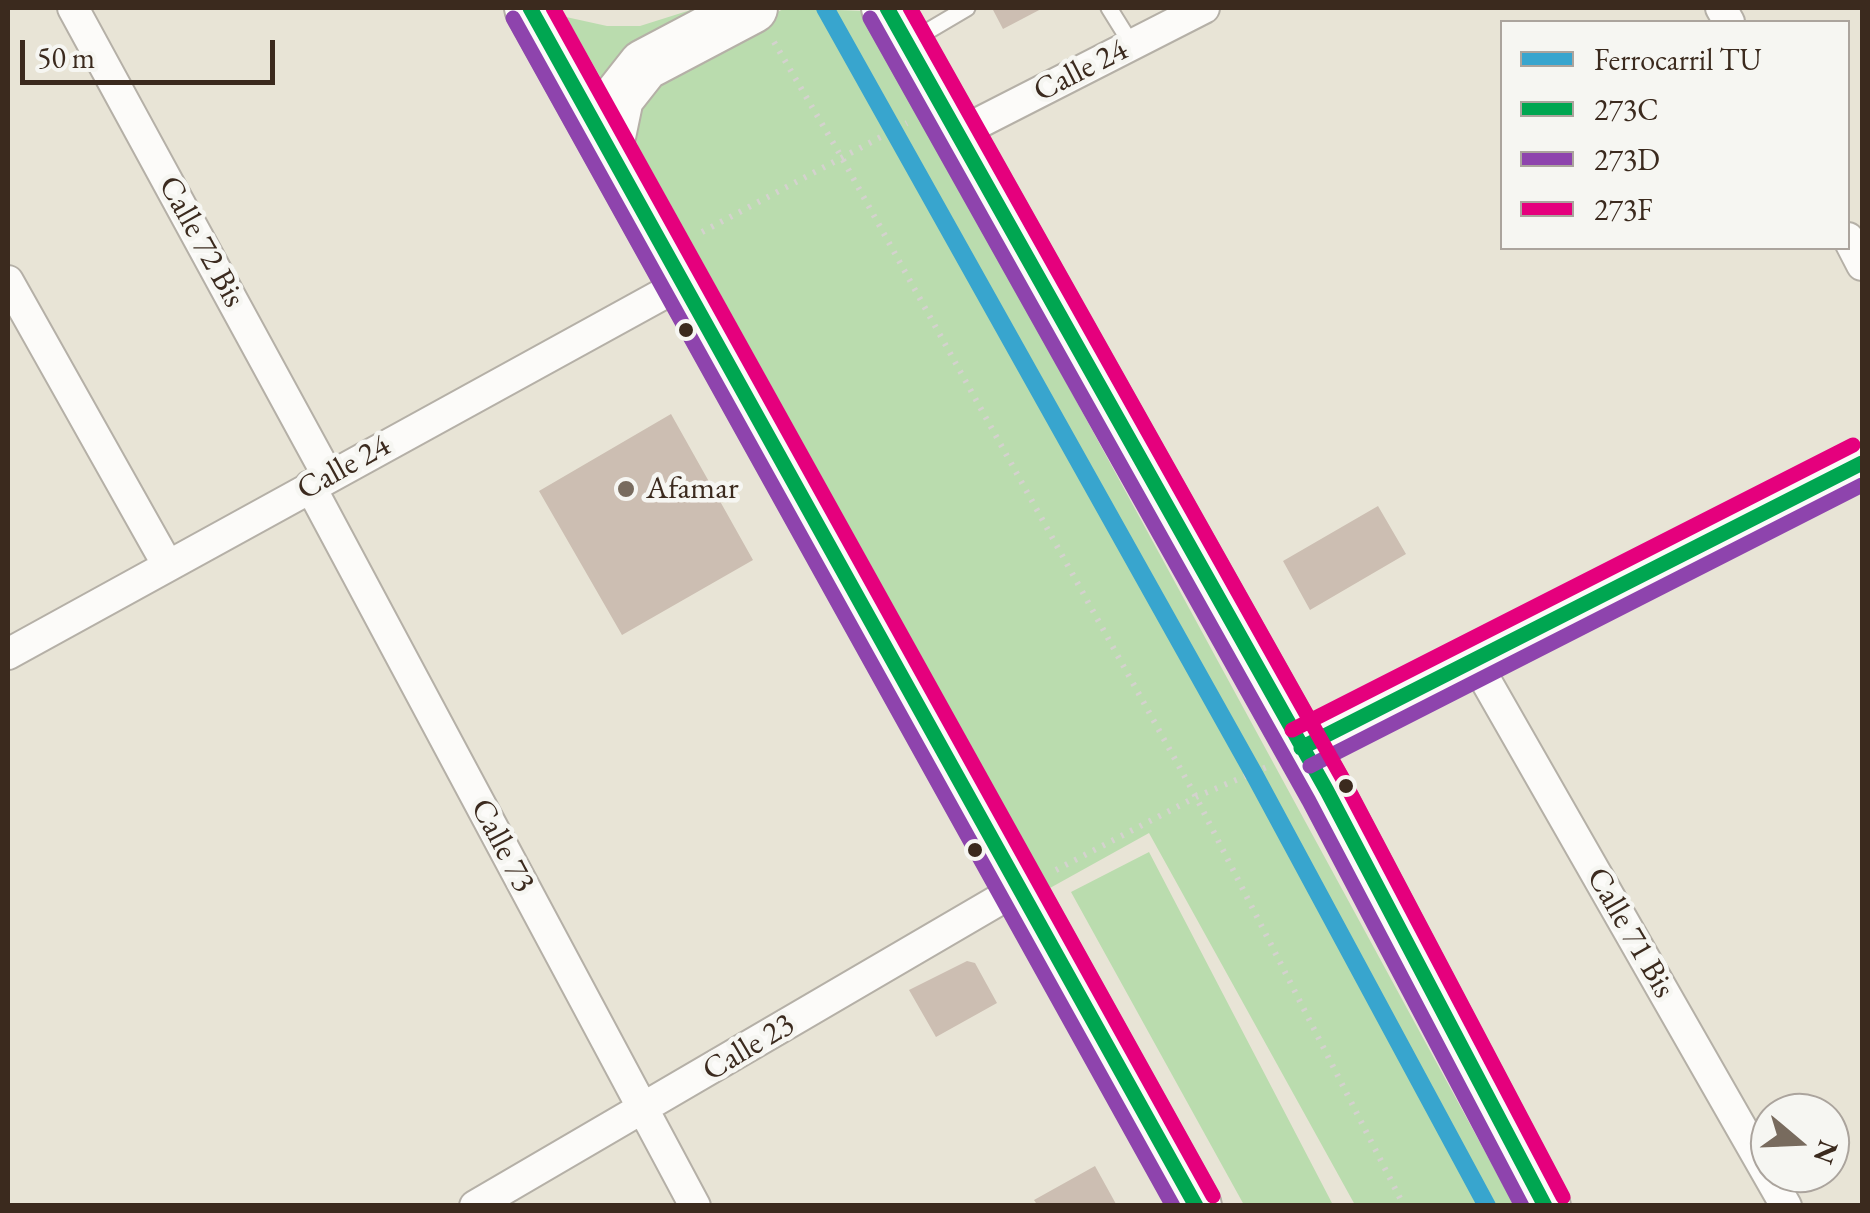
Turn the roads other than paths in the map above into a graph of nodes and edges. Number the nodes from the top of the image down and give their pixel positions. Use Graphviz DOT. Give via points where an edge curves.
graph roads {
  1 [pos="73,8"];
  2 [pos="530,8"];
  3 [pos="968,8"];
  4 [pos="1109,8"];
  5 [pos="1204,8"];
  6 [pos="762,24"];
  7 [pos="897,26"];
  8 [pos="1132,44"];
  9 [pos="948,120"];
  10 [pos="608,146"];
  11 [pos="1850,242"];
  12 [pos="1862,266"];
  13 [pos="673,268"];
  14 [pos="8,280"];
  15 [pos="1862,463"];
  16 [pos="319,481"];
  17 [pos="167,564"];
  18 [pos="8,654"];
  19 [pos="1474,660"];
  20 [pos="1301,748"];
  21 [pos="1021,887"];
  22 [pos="643,1110"];
  23 [pos="475,1206"];
  24 [pos="694,1206"];
  25 [pos="1196,1206"];
  26 [pos="1545,1206"];
  27 [pos="1786,1206"];
  1 -- 16 [label="street, Calle 72 Bis"];
  2 -- 10 [label="highway"];
  3 -- 7 [label="lane"];
  4 -- 8 [label="lane"];
  5 -- 8 [label="street, Calle 24"];
  6 -- 10 [label="highway" via="644,65 618,98"];
  7 -- 9 [label="highway"];
  8 -- 9 [label="street, Calle 24"];
  9 -- 20 [label="highway"];
  10 -- 13 [label="highway"];
  11 -- 12 [label="street"];
  13 -- 16 [label="street, Calle 24"];
  13 -- 21 [label="highway"];
  14 -- 17 [label="street"];
  15 -- 19 [label="street"];
  16 -- 17 [label="street, Calle 24"];
  16 -- 22 [label="street, Calle 73"];
  17 -- 18 [label="street, Calle 24"];
  19 -- 20 [label="street"];
  19 -- 27 [label="street, Calle 71 Bis"];
  20 -- 26 [label="highway"];
  21 -- 22 [label="street, Calle 23"];
  21 -- 25 [label="highway"];
  22 -- 23 [label="street, Calle 23"];
  22 -- 24 [label="street, Calle 73"];
}
